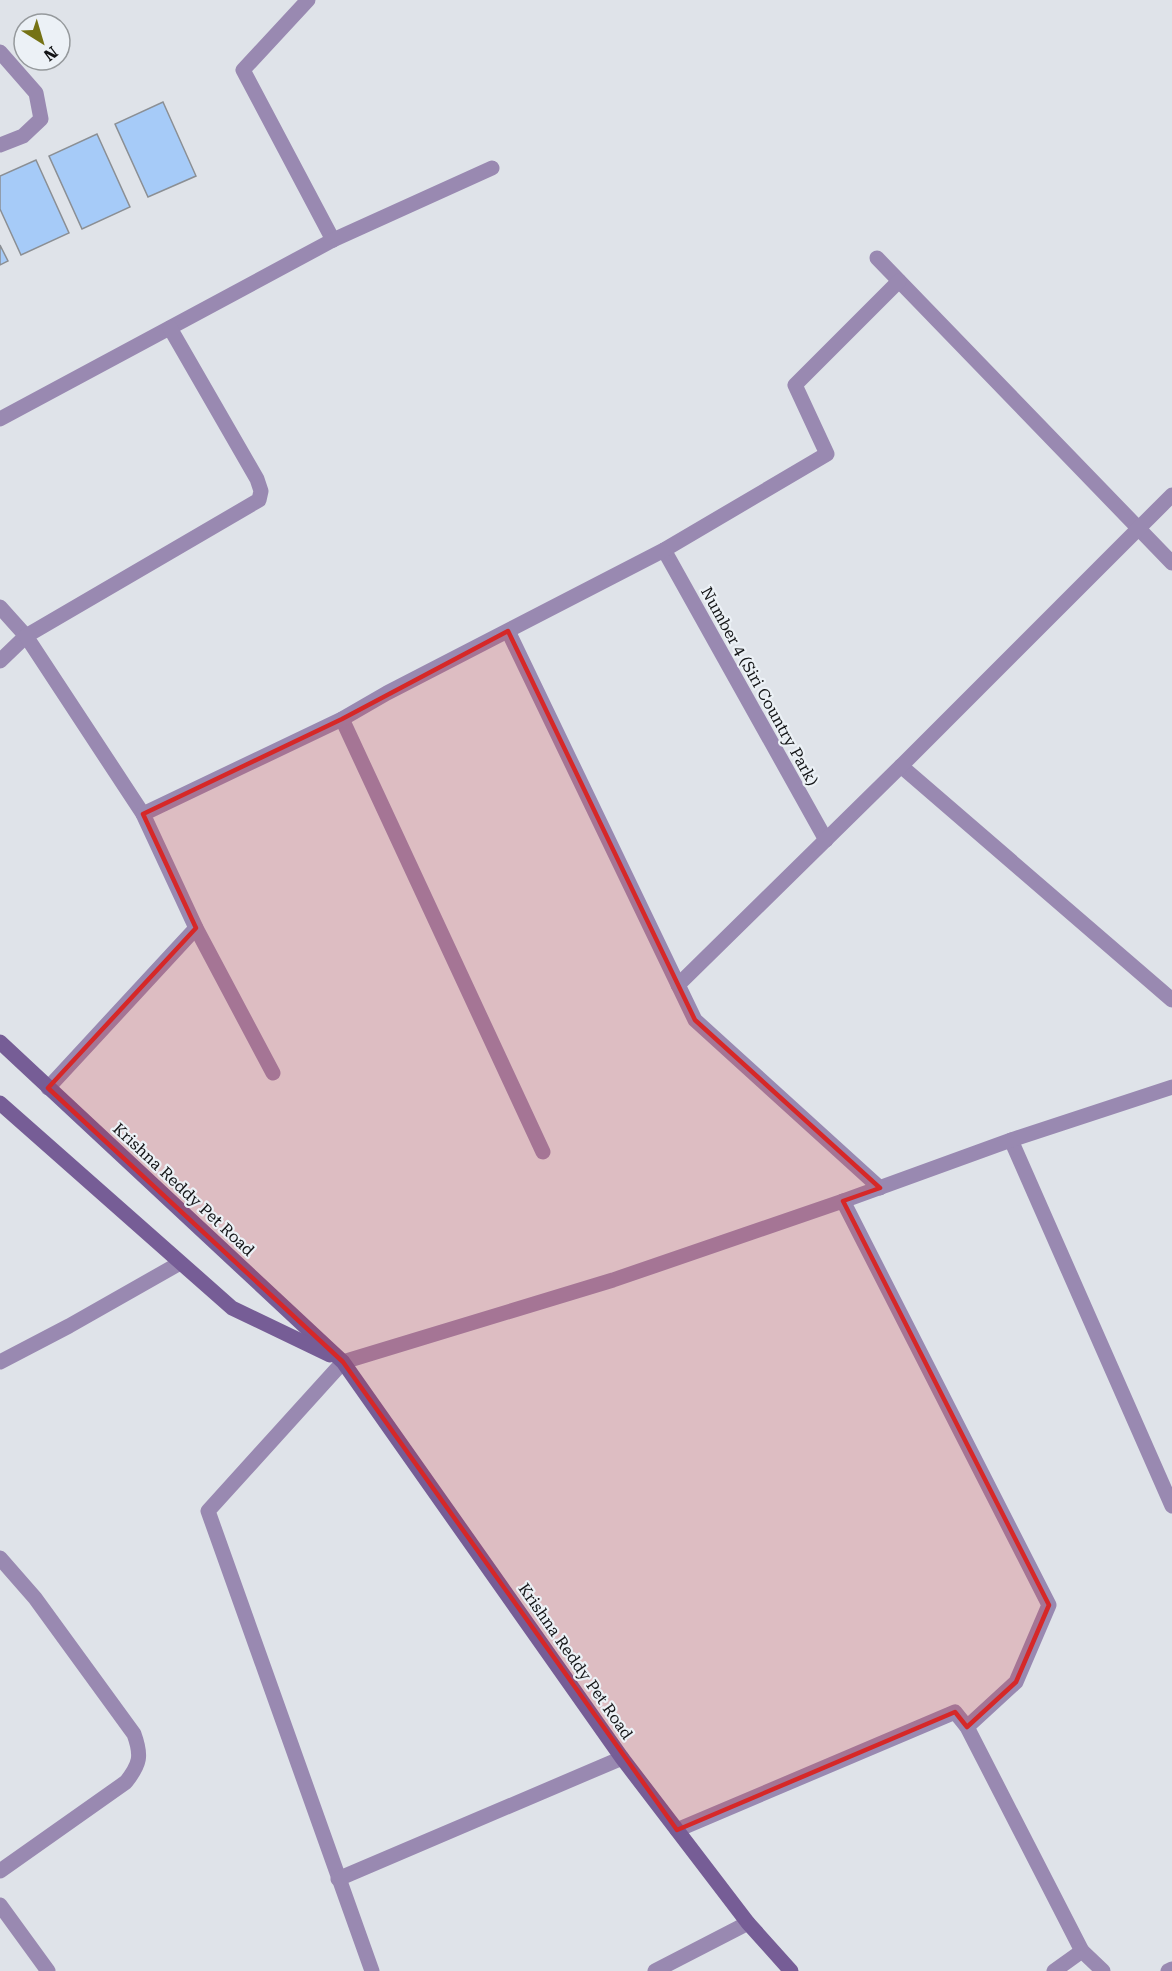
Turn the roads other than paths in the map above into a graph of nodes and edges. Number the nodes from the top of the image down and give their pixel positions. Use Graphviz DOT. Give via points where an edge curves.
graph roads {
  1 [pos="308,0"];
  2 [pos="0,52"];
  3 [pos="0,145"];
  4 [pos="492,168"];
  5 [pos="333,240"];
  6 [pos="877,258"];
  7 [pos="899,281"];
  8 [pos="170,328"];
  9 [pos="0,419"];
  10 [pos="1172,495"];
  11 [pos="1139,528"];
  12 [pos="664,550"];
  13 [pos="1172,563"];
  14 [pos="0,607"];
  15 [pos="508,630"];
  16 [pos="26,636"];
  17 [pos="0,661"];
  18 [pos="342,719"];
  19 [pos="901,766"];
  20 [pos="142,814"];
  21 [pos="826,840"];
  22 [pos="196,928"];
  23 [pos="678,985"];
  24 [pos="1172,1000"];
  25 [pos="0,1042"];
  26 [pos="273,1073"];
  27 [pos="48,1088"];
  28 [pos="1172,1088"];
  29 [pos="0,1103"];
  30 [pos="1011,1140"];
  31 [pos="543,1152"];
  32 [pos="880,1188"];
  33 [pos="843,1201"];
  34 [pos="180,1263"];
  35 [pos="0,1362"];
  36 [pos="344,1362"];
  37 [pos="1172,1506"];
  38 [pos="0,1558"];
  39 [pos="967,1727"];
  40 [pos="622,1758"];
  41 [pos="677,1830"];
  42 [pos="0,1871"];
  43 [pos="338,1879"];
  44 [pos="0,1905"];
  45 [pos="748,1923"];
  46 [pos="1082,1951"];
  47 [pos="1172,1969"];
  48 [pos="48,1971"];
  49 [pos="372,1971"];
  50 [pos="655,1971"];
  51 [pos="791,1971"];
  52 [pos="1054,1971"];
  53 [pos="1103,1971"];
  54 [pos="1168,1971"];
  1 -- 5 [label="street" via="243,70"];
  2 -- 3 [label="street" via="36,93 41,119 23,136"];
  4 -- 5 [label="street"];
  5 -- 8 [label="street"];
  6 -- 7 [label="street"];
  7 -- 11 [label="street"];
  7 -- 12 [label="street" via="795,385 827,454"];
  8 -- 9 [label="street"];
  8 -- 16 [label="street" via="257,479 259,500"];
  10 -- 11 [label="street"];
  11 -- 13 [label="street"];
  11 -- 19 [label="street"];
  12 -- 15 [label="street"];
  12 -- 21 [label="street, Number 4 (Siri Country Park)"];
  14 -- 16 [label="street"];
  15 -- 18 [label="street"];
  15 -- 23 [label="street"];
  16 -- 17 [label="street"];
  16 -- 20 [label="street"];
  18 -- 20 [label="street"];
  18 -- 31 [label="street"];
  19 -- 21 [label="street"];
  19 -- 24 [label="street"];
  20 -- 22 [label="street"];
  21 -- 23 [label="street"];
  22 -- 26 [label="street"];
  22 -- 27 [label="street"];
  23 -- 32 [label="street" via="695,1020"];
  25 -- 27 [label="main road, Krishna Reddy Pet Road"];
  27 -- 36 [label="main road, Krishna Reddy Pet Road"];
  28 -- 30 [label="street"];
  29 -- 34 [label="main road, Krishna Reddy Pet Road"];
  30 -- 32 [label="street"];
  30 -- 37 [label="street"];
  32 -- 33 [label="street"];
  33 -- 36 [label="street" via="613,1280"];
  33 -- 39 [label="street" via="1048,1605 1016,1682"];
  34 -- 35 [label="street"];
  34 -- 36 [label="main road, Krishna Reddy Pet Road" via="232,1308"];
  36 -- 40 [label="main road, Krishna Reddy Pet Road"];
  36 -- 43 [label="street" via="208,1511"];
  38 -- 42 [label="street" via="42,1607 134,1734 141,1751 126,1782"];
  39 -- 41 [label="street" via="955,1712"];
  39 -- 46 [label="street"];
  40 -- 41 [label="main road, Krishna Reddy Pet Road"];
  40 -- 43 [label="street"];
  41 -- 45 [label="main road, Krishna Reddy Pet Road"];
  43 -- 49 [label="street"];
  44 -- 48 [label="street"];
  45 -- 50 [label="street"];
  45 -- 51 [label="main road, Krishna Reddy Pet Road"];
  46 -- 52 [label="street"];
  46 -- 53 [label="street"];
  47 -- 54 [label="street"];
}
